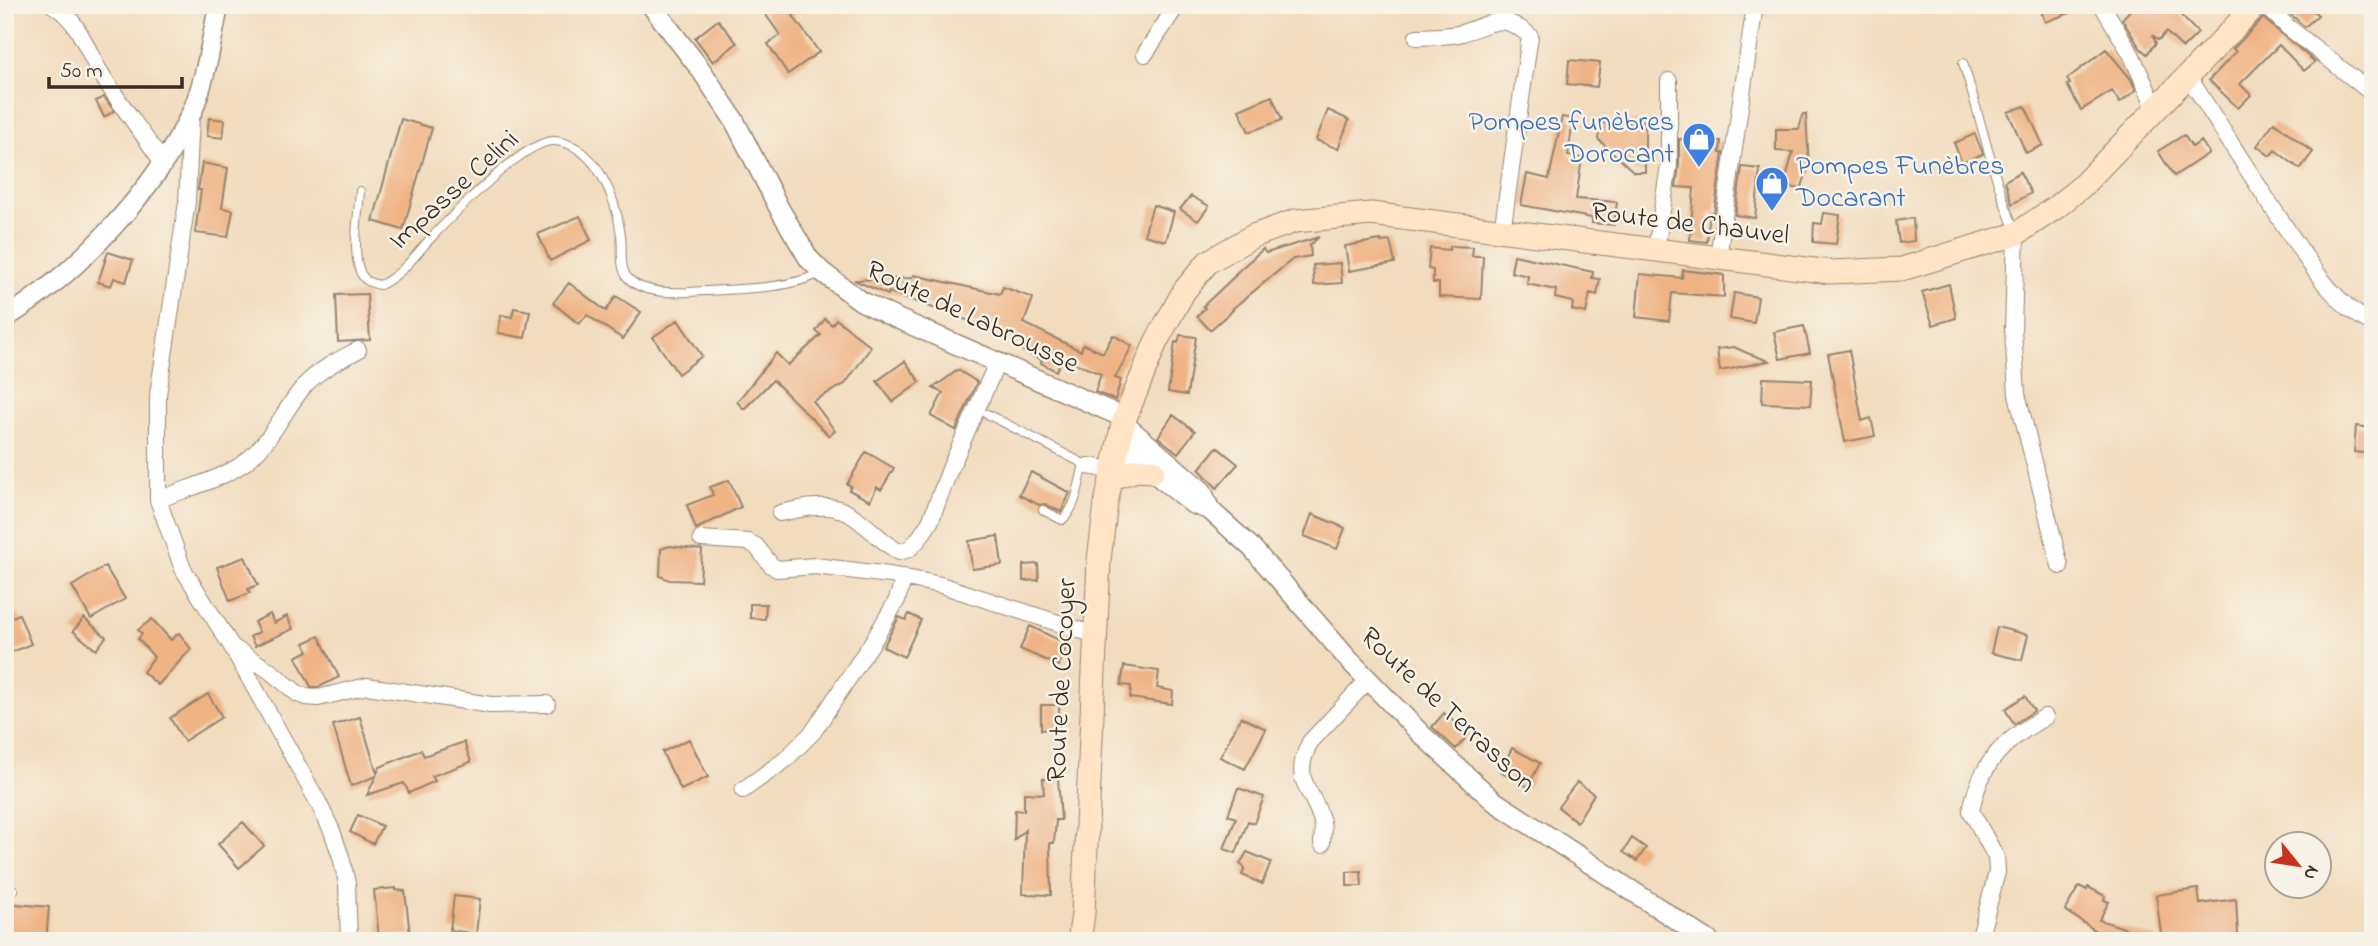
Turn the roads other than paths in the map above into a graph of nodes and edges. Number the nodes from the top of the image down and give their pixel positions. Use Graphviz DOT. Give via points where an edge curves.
graph roads {
  1 [pos="53,5"];
  2 [pos="219,5"];
  3 [pos="651,5"];
  4 [pos="1174,5"];
  5 [pos="1755,5"];
  6 [pos="2102,5"];
  7 [pos="2256,5"];
  8 [pos="2265,5"];
  9 [pos="1417,37"];
  10 [pos="1145,54"];
  11 [pos="1962,62"];
  12 [pos="2188,76"];
  13 [pos="1669,80"];
  14 [pos="2373,94"];
  15 [pos="2156,109"];
  16 [pos="191,113"];
  17 [pos="163,163"];
  18 [pos="360,191"];
  19 [pos="1503,232"];
  20 [pos="2016,234"];
  21 [pos="1656,250"];
  22 [pos="1718,258"];
  23 [pos="822,272"];
  24 [pos="5,318"];
  25 [pos="2373,324"];
  26 [pos="358,350"];
  27 [pos="997,363"];
  28 [pos="986,414"];
  29 [pos="1122,428"];
  30 [pos="1086,465"];
  31 [pos="1153,471"];
  32 [pos="1112,474"];
  33 [pos="158,500"];
  34 [pos="1043,510"];
  35 [pos="1210,510"];
  36 [pos="780,513"];
  37 [pos="701,539"];
  38 [pos="2060,566"];
  39 [pos="904,577"];
  40 [pos="1096,635"];
  41 [pos="232,647"];
  42 [pos="1368,680"];
  43 [pos="547,704"];
  44 [pos="2045,717"];
  45 [pos="743,790"];
  46 [pos="1322,844"];
  47 [pos="349,941"];
  48 [pos="1079,941"];
  49 [pos="1709,941"];
  50 [pos="1979,941"];
  1 -- 17 [label="street" via="74,22 99,71"];
  2 -- 16 [label="street"];
  3 -- 23 [label="street, Route de Labrousse" via="734,120 779,208 809,259"];
  4 -- 10 [label="street"];
  5 -- 22 [label="street"];
  6 -- 15 [label="street"];
  7 -- 12 [label="main road, Route de Chauvel"];
  8 -- 14 [label="street"];
  9 -- 19 [label="street" via="1460,33 1493,21 1530,36"];
  11 -- 20 [label="lane"];
  12 -- 15 [label="main road, Route de Chauvel"];
  12 -- 25 [label="street" via="2330,290"];
  13 -- 21 [label="street" via="1669,165"];
  15 -- 20 [label="main road, Route de Chauvel" via="2081,187"];
  16 -- 17 [label="street"];
  16 -- 33 [label="street" via="187,202 158,395"];
  17 -- 24 [label="street" via="113,227 76,263"];
  18 -- 23 [label="lane, Impasse Celini" via="359,269 364,279 380,285 393,279 514,160 553,141 578,149 599,169 621,234 623,269 644,288 672,293 789,284"];
  19 -- 21 [label="main road, Route de Chauvel"];
  19 -- 29 [label="main road, Route de Chauvel" via="1371,214 1295,221 1253,236 1208,262 1184,291 1156,342"];
  20 -- 22 [label="main road, Route de Chauvel" via="1902,269 1830,272"];
  20 -- 38 [label="street" via="2012,330 2017,394"];
  21 -- 22 [label="main road, Route de Chauvel"];
  23 -- 27 [label="street, Route de Labrousse" via="861,301"];
  26 -- 33 [label="street" via="327,365 305,385 252,457 238,468"];
  27 -- 29 [label="street, Route de Labrousse"];
  27 -- 36 [label="street" via="930,522 909,549 899,552 890,547 836,508"];
  28 -- 30 [label="lane"];
  29 -- 31 [label="street, Route de Terrasson"];
  29 -- 32 [label="main road, Route de Cocoyer"];
  29 -- 35 [label="street, Route de Terrasson" via="1202,491"];
  30 -- 32 [label="street"];
  30 -- 34 [label="lane" via="1066,518"];
  31 -- 32 [label="main road"];
  31 -- 35 [label="street, Route de Terrasson" via="1193,504"];
  32 -- 40 [label="main road, Route de Cocoyer" via="1098,560"];
  33 -- 41 [label="street" via="183,569"];
  35 -- 42 [label="street, Route de Terrasson" via="1252,548"];
  37 -- 39 [label="street" via="748,542 777,569 815,566"];
  39 -- 40 [label="street"];
  39 -- 45 [label="street" via="897,600 875,638 813,732 785,760"];
  40 -- 48 [label="main road, Route de Cocoyer"];
  41 -- 43 [label="street" via="306,698 367,686 491,705"];
  41 -- 47 [label="street" via="332,831 346,884"];
  42 -- 46 [label="street" via="1304,754 1303,780 1323,824"];
  42 -- 49 [label="street, Route de Terrasson" via="1494,801"];
  44 -- 50 [label="street" via="1989,761 1977,785 1971,811 1996,857 1997,872"];
}
